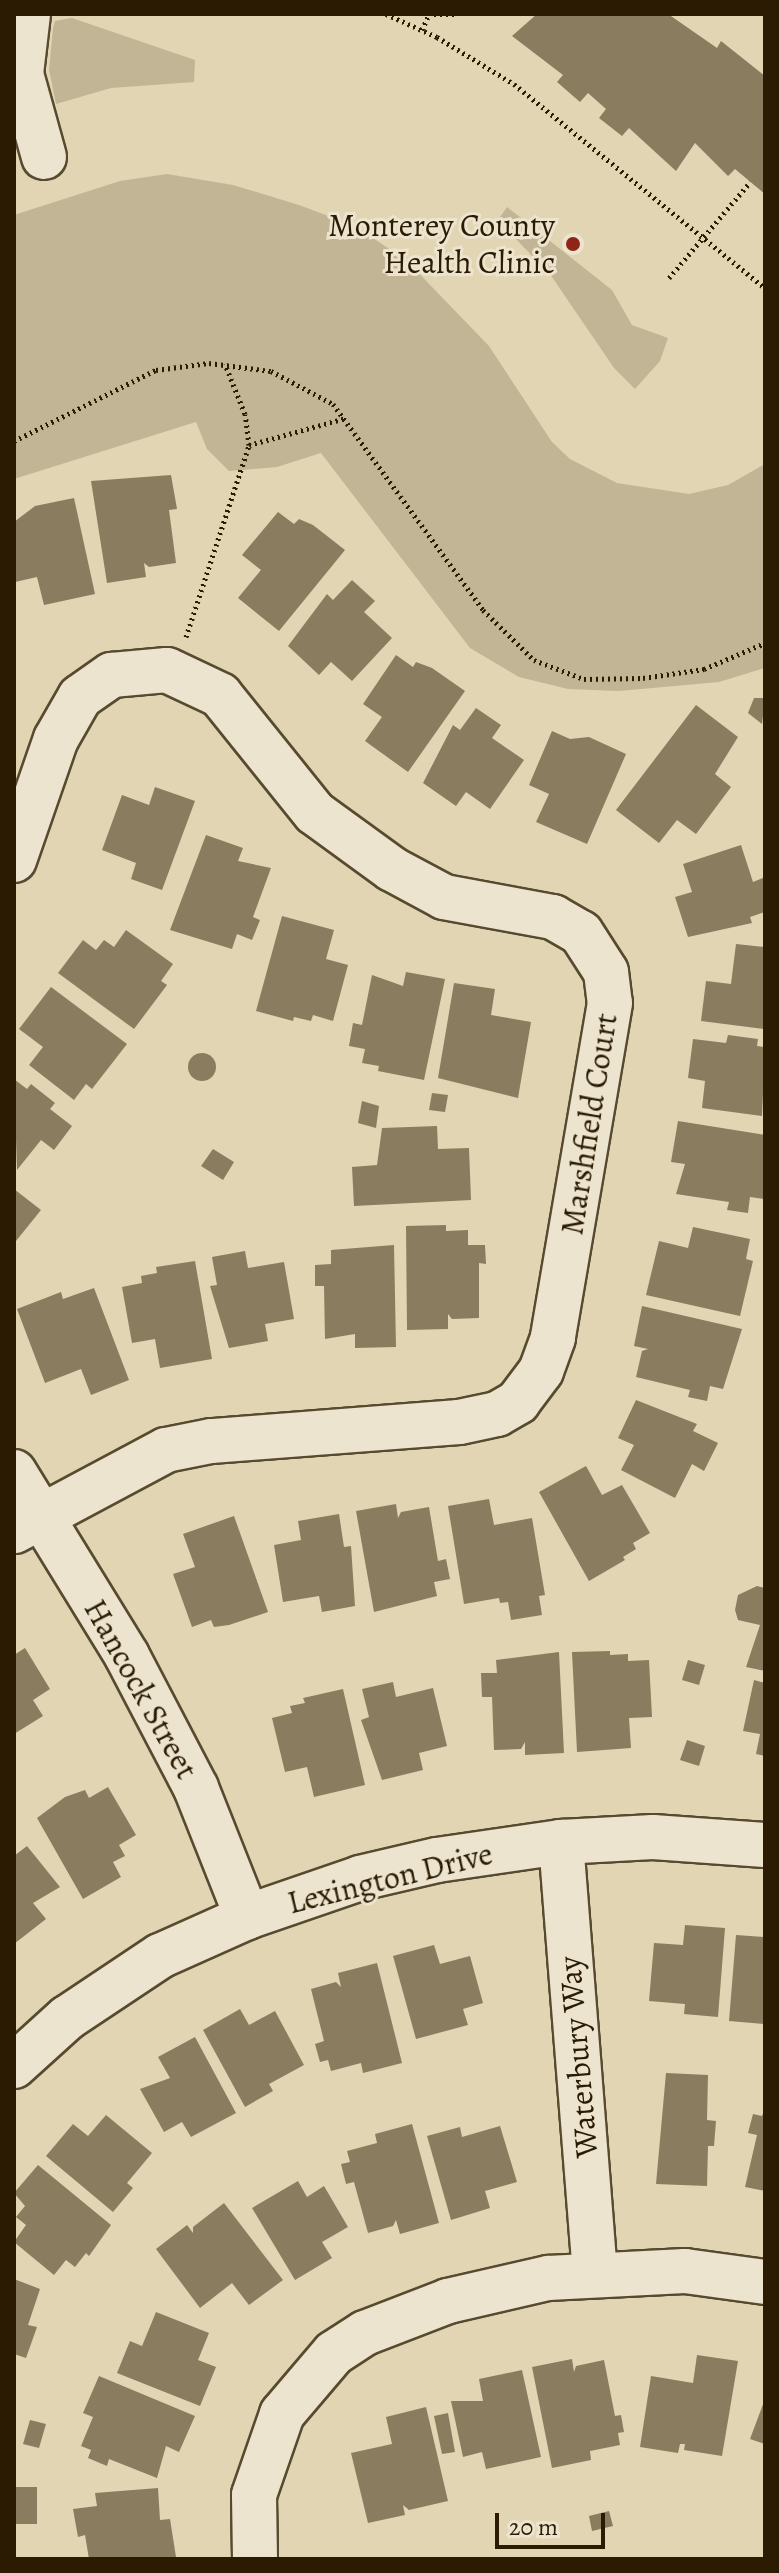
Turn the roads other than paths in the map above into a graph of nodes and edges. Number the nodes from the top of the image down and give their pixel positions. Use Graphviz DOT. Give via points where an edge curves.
graph roads {
  1 [pos="28,14"];
  2 [pos="44,157"];
  3 [pos="14,860"];
  4 [pos="14,1472"];
  5 [pos="27,1522"];
  6 [pos="561,1842"];
  7 [pos="765,1845"];
  8 [pos="247,1917"];
  9 [pos="14,2066"];
  10 [pos="595,2272"];
  11 [pos="765,2282"];
  12 [pos="255,2559"];
  1 -- 2 [label="street" via="21,74"];
  3 -- 5 [label="street, Marshfield Court" via="56,739 80,697 129,670 178,673 220,695 315,813 392,869 444,897 553,917 581,933 606,972 609,1022 553,1338 541,1371 518,1402 497,1414 459,1422 187,1445 145,1458"];
  4 -- 5 [label="street, Hancock Street"];
  5 -- 8 [label="street, Hancock Street" via="127,1656 196,1788"];
  6 -- 7 [label="street, Lexington Drive" via="653,1837"];
  6 -- 8 [label="street, Lexington Drive" via="495,1849 360,1878"];
  6 -- 10 [label="street, Waterbury Way"];
  8 -- 9 [label="street, Lexington Drive" via="160,1956 107,1989"];
  10 -- 11 [label="street" via="685,2271"];
  10 -- 12 [label="street" via="402,2315 334,2353 305,2382 269,2440 254,2495"];
}
